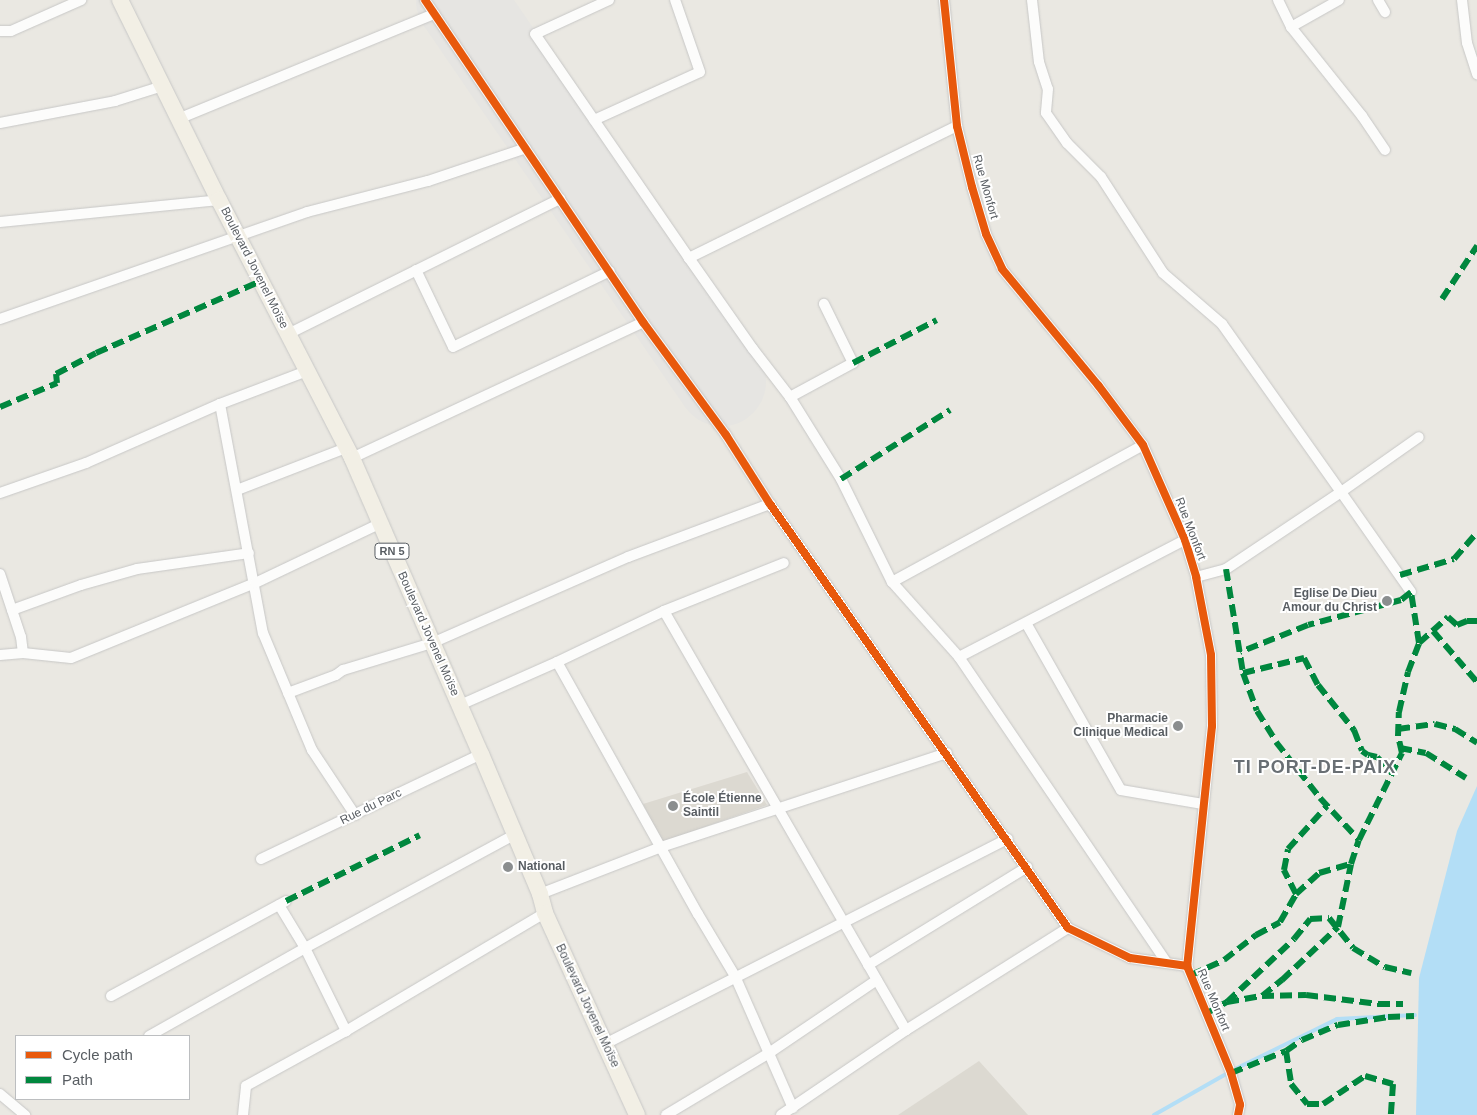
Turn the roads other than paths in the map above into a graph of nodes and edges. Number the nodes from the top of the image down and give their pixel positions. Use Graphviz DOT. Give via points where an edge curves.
graph roads {
  1 [pos="81,0"];
  2 [pos="120,0"];
  3 [pos="425,0"];
  4 [pos="609,0"];
  5 [pos="675,0"];
  6 [pos="944,0"];
  7 [pos="1032,0"];
  8 [pos="1278,0"];
  9 [pos="1339,0"];
  10 [pos="1378,0"];
  11 [pos="1462,0"];
  12 [pos="1385,12"];
  13 [pos="434,14"];
  14 [pos="1290,27"];
  15 [pos="0,31"];
  16 [pos="1477,74"];
  17 [pos="163,86"];
  18 [pos="178,119"];
  19 [pos="594,120"];
  20 [pos="0,123"];
  21 [pos="957,126"];
  22 [pos="526,148"];
  23 [pos="1385,150"];
  24 [pos="560,198"];
  25 [pos="220,200"];
  26 [pos="0,222"];
  27 [pos="238,238"];
  28 [pos="689,258"];
  29 [pos="416,270"];
  30 [pos="610,270"];
  31 [pos="824,304"];
  32 [pos="2,318"];
  33 [pos="643,322"];
  34 [pos="288,334"];
  35 [pos="307,371"];
  36 [pos="790,397"];
  37 [pos="220,404"];
  38 [pos="1419,437"];
  39 [pos="1143,445"];
  40 [pos="349,453"];
  41 [pos="237,490"];
  42 [pos="1341,492"];
  43 [pos="0,493"];
  44 [pos="770,504"];
  45 [pos="380,524"];
  46 [pos="1185,540"];
  47 [pos="249,552"];
  48 [pos="784,563"];
  49 [pos="0,574"];
  50 [pos="1196,577"];
  51 [pos="892,582"];
  52 [pos="255,583"];
  53 [pos="1412,592"];
  54 [pos="12,610"];
  55 [pos="664,611"];
  56 [pos="1026,623"];
  57 [pos="432,643"];
  58 [pos="23,653"];
  59 [pos="0,655"];
  60 [pos="959,657"];
  61 [pos="557,662"];
  62 [pos="288,693"];
  63 [pos="460,705"];
  64 [pos="947,753"];
  65 [pos="481,754"];
  66 [pos="1203,804"];
  67 [pos="776,808"];
  68 [pos="355,815"];
  69 [pos="514,835"];
  70 [pos="1008,839"];
  71 [pos="661,846"];
  72 [pos="261,859"];
  73 [pos="1027,867"];
  74 [pos="540,894"];
  75 [pos="545,913"];
  76 [pos="843,922"];
  77 [pos="1068,928"];
  78 [pos="305,948"];
  79 [pos="1167,963"];
  80 [pos="868,965"];
  81 [pos="1187,966"];
  82 [pos="736,976"];
  83 [pos="877,980"];
  84 [pos="112,996"];
  85 [pos="906,1030"];
  86 [pos="346,1031"];
  87 [pos="151,1035"];
  88 [pos="605,1044"];
  89 [pos="769,1053"];
  90 [pos="0,1094"];
  91 [pos="793,1108"];
  92 [pos="26,1115"];
  93 [pos="243,1115"];
  94 [pos="637,1115"];
  95 [pos="666,1115"];
  96 [pos="781,1115"];
  97 [pos="1238,1115"];
  1 -- 15 [label="street" via="12,31"];
  2 -- 17 [label="main road, Boulevard Jovenel Moïse / RN 5"];
  3 -- 13 [label="street"];
  4 -- 19 [label="street" via="535,34"];
  5 -- 19 [label="street" via="700,72"];
  6 -- 21 [label="street, Rue Monfort"];
  7 -- 42 [label="street" via="1039,62 1048,89 1046,113 1067,143 1100,178 1164,273 1222,324"];
  8 -- 14 [label="street"];
  9 -- 14 [label="street"];
  10 -- 12 [label="street"];
  11 -- 16 [label="street" via="1467,43"];
  13 -- 18 [label="street"];
  13 -- 22 [label="street"];
  14 -- 23 [label="street" via="1362,116"];
  17 -- 18 [label="main road, Boulevard Jovenel Moïse / RN 5"];
  17 -- 20 [label="street" via="115,101"];
  18 -- 25 [label="main road, Boulevard Jovenel Moïse / RN 5"];
  19 -- 28 [label="street"];
  21 -- 28 [label="street"];
  21 -- 39 [label="street, Rue Monfort" via="980,215 1002,269"];
  22 -- 24 [label="street"];
  22 -- 27 [label="street" via="428,181 307,212"];
  24 -- 29 [label="street"];
  24 -- 30 [label="street"];
  25 -- 26 [label="street"];
  25 -- 27 [label="main road, Boulevard Jovenel Moïse / RN 5"];
  27 -- 32 [label="street"];
  27 -- 34 [label="main road, Boulevard Jovenel Moïse / RN 5"];
  28 -- 36 [label="street"];
  29 -- 30 [label="street" via="454,347"];
  29 -- 34 [label="street"];
  30 -- 33 [label="street"];
  31 -- 36 [label="street" via="853,363"];
  33 -- 40 [label="street"];
  33 -- 44 [label="street" via="726,435"];
  34 -- 35 [label="main road, Boulevard Jovenel Moïse / RN 5"];
  35 -- 37 [label="street"];
  35 -- 40 [label="main road, Boulevard Jovenel Moïse / RN 5"];
  36 -- 51 [label="street" via="841,479"];
  37 -- 41 [label="street"];
  37 -- 43 [label="street" via="86,462"];
  38 -- 42 [label="street"];
  39 -- 46 [label="street, Rue Monfort"];
  39 -- 51 [label="street"];
  40 -- 41 [label="street"];
  40 -- 45 [label="main road, Boulevard Jovenel Moïse / RN 5"];
  41 -- 47 [label="street"];
  42 -- 50 [label="street" via="1226,569"];
  42 -- 53 [label="street"];
  44 -- 57 [label="street" via="628,556"];
  44 -- 64 [label="street"];
  45 -- 52 [label="street"];
  45 -- 57 [label="main road, Boulevard Jovenel Moïse / RN 5"];
  46 -- 50 [label="street, Rue Monfort"];
  46 -- 56 [label="street"];
  47 -- 52 [label="street"];
  47 -- 54 [label="street" via="138,569"];
  48 -- 55 [label="street"];
  49 -- 54 [label="street"];
  50 -- 66 [label="street, Rue Monfort" via="1212,655 1212,726"];
  51 -- 60 [label="street"];
  52 -- 58 [label="street" via="71,658"];
  52 -- 62 [label="street" via="263,633"];
  54 -- 58 [label="street"];
  55 -- 61 [label="street"];
  55 -- 67 [label="street"];
  56 -- 60 [label="street"];
  56 -- 66 [label="street" via="1121,790"];
  57 -- 62 [label="street" via="343,670"];
  57 -- 63 [label="main road, Boulevard Jovenel Moïse / RN 5"];
  58 -- 59 [label="street"];
  60 -- 79 [label="street"];
  61 -- 63 [label="street"];
  61 -- 71 [label="street"];
  62 -- 68 [label="street" via="312,750"];
  63 -- 65 [label="main road, Boulevard Jovenel Moïse / RN 5"];
  64 -- 67 [label="street"];
  64 -- 70 [label="street"];
  65 -- 68 [label="street, Rue du Parc"];
  65 -- 69 [label="main road, Boulevard Jovenel Moïse / RN 5"];
  66 -- 81 [label="street, Rue Monfort"];
  67 -- 71 [label="street"];
  67 -- 76 [label="street"];
  68 -- 72 [label="street, Rue du Parc"];
  69 -- 74 [label="main road, Boulevard Jovenel Moïse / RN 5"];
  69 -- 78 [label="street"];
  70 -- 73 [label="street"];
  70 -- 76 [label="street"];
  71 -- 74 [label="street"];
  71 -- 82 [label="street"];
  73 -- 77 [label="street"];
  73 -- 80 [label="street"];
  74 -- 75 [label="main road, Boulevard Jovenel Moïse / RN 5"];
  75 -- 86 [label="street"];
  75 -- 88 [label="main road, Boulevard Jovenel Moïse / RN 5"];
  76 -- 80 [label="street"];
  76 -- 82 [label="street"];
  77 -- 79 [label="street" via="1130,958"];
  77 -- 85 [label="street"];
  78 -- 84 [label="street" via="282,903"];
  78 -- 86 [label="street"];
  78 -- 87 [label="street"];
  79 -- 81 [label="street"];
  80 -- 83 [label="street"];
  81 -- 97 [label="street, Rue Monfort" via="1231,1073 1240,1105"];
  82 -- 88 [label="street"];
  82 -- 89 [label="street"];
  83 -- 85 [label="street"];
  83 -- 89 [label="street"];
  85 -- 91 [label="street"];
  86 -- 93 [label="street" via="246,1086"];
  88 -- 94 [label="main road, Boulevard Jovenel Moïse / RN 5"];
  89 -- 91 [label="street"];
  89 -- 95 [label="street"];
  90 -- 92 [label="street"];
  91 -- 96 [label="street"];
}
